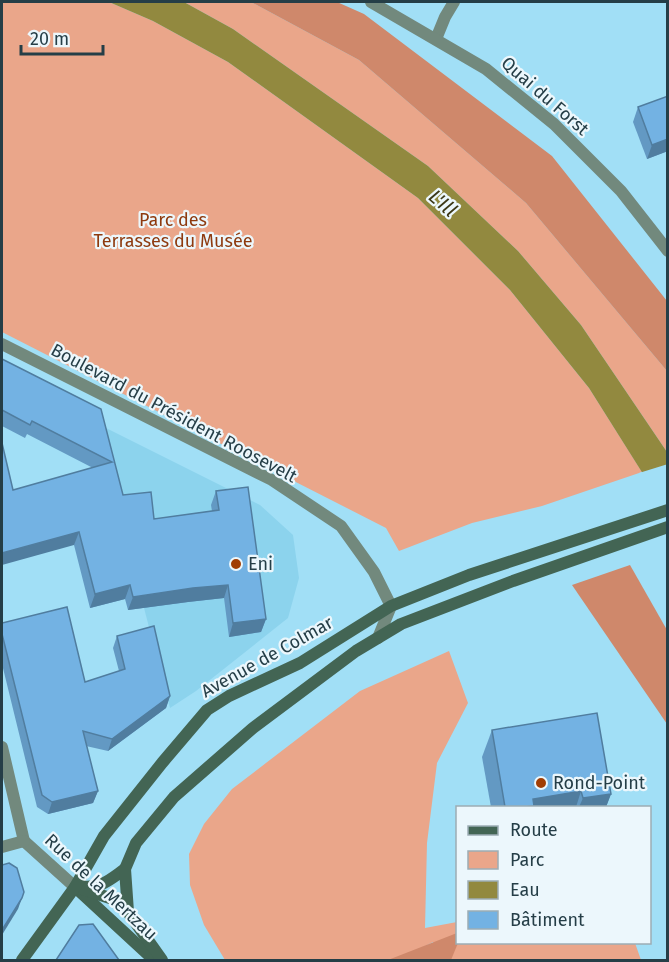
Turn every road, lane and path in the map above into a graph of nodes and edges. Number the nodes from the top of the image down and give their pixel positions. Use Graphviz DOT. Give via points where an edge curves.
graph roads {
  1 [pos="371,2"];
  2 [pos="454,2"];
  3 [pos="436,39"];
  4 [pos="668,251"];
  5 [pos="2,344"];
  6 [pos="668,510"];
  7 [pos="668,527"];
  8 [pos="391,606"];
  9 [pos="378,638"];
  10 [pos="2,747"];
  11 [pos="24,841"];
  12 [pos="2,847"];
  13 [pos="125,869"];
  14 [pos="75,887"];
  15 [pos="128,912"];
  16 [pos="24,958"];
  17 [pos="154,960"];
  18 [pos="162,960"];
  1 -- 3 [label="street, Quai du Forst"];
  2 -- 3 [label="street"];
  3 -- 4 [label="street, Quai du Forst" via="486,69 554,124 621,191"];
  5 -- 8 [label="street, Boulevard du Président Roosevelt" via="272,480 341,526 374,572"];
  6 -- 8 [label="main road, Avenue de Colmar" via="469,575"];
  7 -- 9 [label="main road" via="513,581 401,624"];
  8 -- 9 [label="street"];
  8 -- 14 [label="main road, Avenue de Colmar" via="300,663 207,710 104,836"];
  9 -- 13 [label="main road, Rue de la Mertzau" via="253,728 174,797 136,843"];
  10 -- 11 [label="street"];
  11 -- 12 [label="street"];
  11 -- 14 [label="street, Rue de la Mertzau"];
  13 -- 14 [label="main road" via="96,887"];
  13 -- 15 [label="main road, Rue de la Mertzau"];
  14 -- 15 [label="main road" via="112,899"];
  14 -- 16 [label="main road, Avenue de Colmar"];
  14 -- 17 [label="main road, Rue de la Mertzau"];
  15 -- 18 [label="main road, Rue de la Mertzau"];
}
